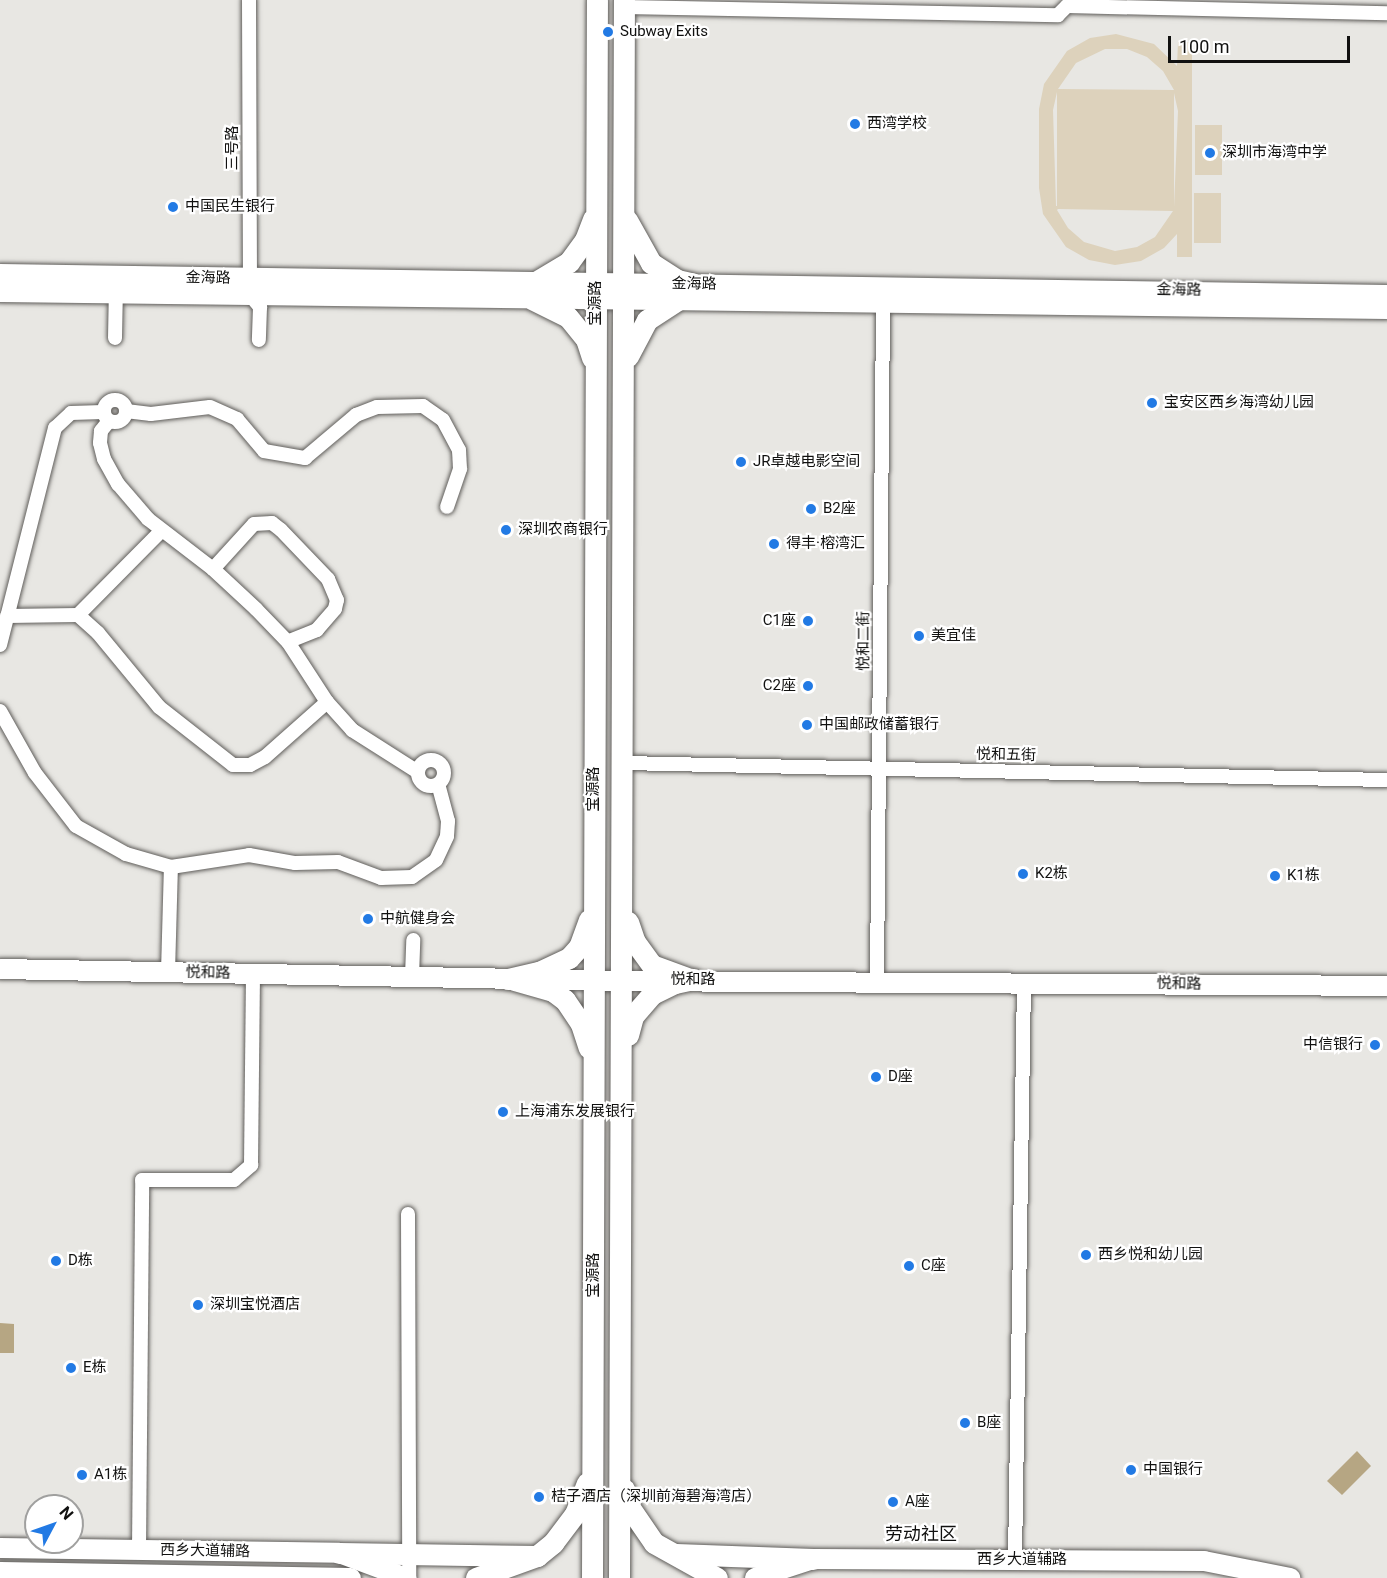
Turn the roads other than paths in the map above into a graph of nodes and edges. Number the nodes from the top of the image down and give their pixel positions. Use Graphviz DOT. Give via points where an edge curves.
graph roads {
  1 [pos="249,0"];
  2 [pos="597,0"];
  3 [pos="624,3"];
  4 [pos="1067,3"];
  5 [pos="1387,13"];
  6 [pos="596,204"];
  7 [pos="624,211"];
  8 [pos="0,274"];
  9 [pos="116,285"];
  10 [pos="250,287"];
  11 [pos="533,291"];
  12 [pos="597,291"];
  13 [pos="625,291"];
  14 [pos="687,291"];
  15 [pos="0,292"];
  16 [pos="1387,295"];
  17 [pos="883,302"];
  18 [pos="1387,309"];
  19 [pos="115,338"];
  20 [pos="259,340"];
  21 [pos="623,374"];
  22 [pos="596,386"];
  23 [pos="106,416"];
  24 [pos="447,507"];
  25 [pos="161,531"];
  26 [pos="213,568"];
  27 [pos="6,589"];
  28 [pos="78,615"];
  29 [pos="7,616"];
  30 [pos="288,642"];
  31 [pos="0,645"];
  32 [pos="327,702"];
  33 [pos="0,711"];
  34 [pos="624,764"];
  35 [pos="880,769"];
  36 [pos="418,772"];
  37 [pos="1387,780"];
  38 [pos="438,784"];
  39 [pos="171,867"];
  40 [pos="594,887"];
  41 [pos="624,900"];
  42 [pos="413,940"];
  43 [pos="0,969"];
  44 [pos="168,972"];
  45 [pos="253,974"];
  46 [pos="412,977"];
  47 [pos="508,979"];
  48 [pos="694,979"];
  49 [pos="594,980"];
  50 [pos="877,980"];
  51 [pos="623,981"];
  52 [pos="1024,982"];
  53 [pos="1387,986"];
  54 [pos="595,1071"];
  55 [pos="622,1080"];
  56 [pos="408,1214"];
  57 [pos="619,1454"];
  58 [pos="593,1456"];
  59 [pos="0,1548"];
  60 [pos="139,1550"];
  61 [pos="339,1553"];
  62 [pos="410,1554"];
  63 [pos="671,1554"];
  64 [pos="537,1556"];
  65 [pos="813,1559"];
  66 [pos="1015,1560"];
  67 [pos="0,1572"];
  68 [pos="350,1578"];
  69 [pos="408,1578"];
  70 [pos="476,1578"];
  71 [pos="592,1578"];
  72 [pos="619,1578"];
  73 [pos="717,1578"];
  74 [pos="755,1578"];
  75 [pos="1290,1578"];
  1 -- 10 [label="street, 三号路"];
  2 -- 6 [label="main road, 宝源路"];
  3 -- 4 [label="street" via="1058,15"];
  3 -- 7 [label="main road, 宝源路"];
  4 -- 5 [label="street"];
  6 -- 11 [label="main road" via="591,227 579,250"];
  6 -- 12 [label="main road, 宝源路"];
  7 -- 13 [label="main road, 宝源路"];
  7 -- 14 [label="main road" via="636,241 651,263"];
  8 -- 9 [label="street, 金海路"];
  9 -- 10 [label="street, 金海路"];
  9 -- 15 [label="street, 金海路"];
  9 -- 19 [label="street"];
  10 -- 11 [label="street, 金海路"];
  10 -- 20 [label="street, 三号路" via="260,307"];
  11 -- 12 [label="street, 金海路"];
  11 -- 22 [label="main road" via="576,325 592,357"];
  12 -- 13 [label="street, 金海路"];
  12 -- 22 [label="main road, 宝源路"];
  13 -- 14 [label="street, 金海路"];
  13 -- 21 [label="main road, 宝源路"];
  14 -- 16 [label="street, 金海路"];
  14 -- 17 [label="street, 金海路"];
  14 -- 21 [label="main road" via="660,308 642,327"];
  17 -- 18 [label="street, 金海路"];
  17 -- 35 [label="street, 悦和二街"];
  21 -- 34 [label="main road, 宝源路"];
  22 -- 40 [label="main road, 宝源路"];
  23 -- 24 [label="street" via="112,400 120,401 126,411 151,414 210,407 237,419 264,451 305,458 356,415 377,407 423,406 443,420 459,450 460,469"];
  23 -- 25 [label="street" via="100,443 104,459 118,484"];
  23 -- 27 [label="street" via="70,413 55,428 37,493 30,539"];
  25 -- 26 [label="street"];
  25 -- 28 [label="street"];
  26 -- 30 [label="street"];
  26 -- 30 [label="street" via="254,524 272,523 281,530 328,579 337,600 335,609 317,630"];
  27 -- 29 [label="street"];
  28 -- 29 [label="street"];
  28 -- 32 [label="street" via="98,633 159,707 233,765 250,765 265,757"];
  29 -- 31 [label="street"];
  30 -- 32 [label="street"];
  32 -- 36 [label="street" via="352,730"];
  33 -- 39 [label="street" via="35,773 76,826 126,854"];
  34 -- 35 [label="street, 悦和五街"];
  34 -- 41 [label="main road, 宝源路"];
  35 -- 37 [label="street, 悦和五街"];
  35 -- 50 [label="street, 悦和二街"];
  36 -- 38 [label="street" via="426,786"];
  36 -- 38 [label="street" via="426,761 438,763 444,772"];
  38 -- 39 [label="street" via="448,821 447,836 436,860 412,877 381,878 339,862 295,863 249,855"];
  39 -- 44 [label="street"];
  40 -- 47 [label="main road" via="585,935 569,958 539,972"];
  40 -- 49 [label="main road, 宝源路"];
  41 -- 48 [label="main road" via="629,927 643,955 663,971"];
  41 -- 51 [label="main road, 宝源路"];
  42 -- 46 [label="street"];
  43 -- 44 [label="street, 悦和路"];
  44 -- 45 [label="street, 悦和路"];
  45 -- 46 [label="street, 悦和路"];
  45 -- 60 [label="street" via="251,1165 234,1180 142,1180"];
  46 -- 47 [label="street, 悦和路"];
  47 -- 49 [label="street, 悦和路"];
  47 -- 54 [label="main road" via="553,991 565,999 584,1031"];
  48 -- 50 [label="street, 悦和路"];
  48 -- 51 [label="street, 悦和路"];
  48 -- 55 [label="main road" via="660,988 640,1005 628,1036"];
  49 -- 51 [label="street, 悦和路"];
  49 -- 54 [label="main road, 宝源路"];
  50 -- 52 [label="street, 悦和路"];
  51 -- 55 [label="main road, 宝源路"];
  52 -- 53 [label="street, 悦和路"];
  52 -- 66 [label="street"];
  54 -- 58 [label="main road, 宝源路"];
  55 -- 57 [label="main road, 宝源路"];
  56 -- 62 [label="street"];
  57 -- 63 [label="main road" via="630,1508 654,1543"];
  57 -- 72 [label="main road, 宝源路"];
  58 -- 64 [label="main road" via="575,1514 564,1532"];
  58 -- 71 [label="main road, 宝源路"];
  59 -- 60 [label="street, 西乡大道辅路"];
  60 -- 61 [label="street, 西乡大道辅路"];
  61 -- 62 [label="main road"];
  61 -- 69 [label="street, 西乡大道辅路"];
  62 -- 64 [label="main road"];
  62 -- 69 [label="street"];
  63 -- 65 [label="main road"];
  63 -- 73 [label="main road"];
  64 -- 70 [label="main road"];
  65 -- 66 [label="street, 西乡大道辅路"];
  65 -- 74 [label="street, 西乡大道辅路"];
  66 -- 75 [label="street, 西乡大道辅路" via="1204,1561"];
  67 -- 68 [label="main road"];
}
